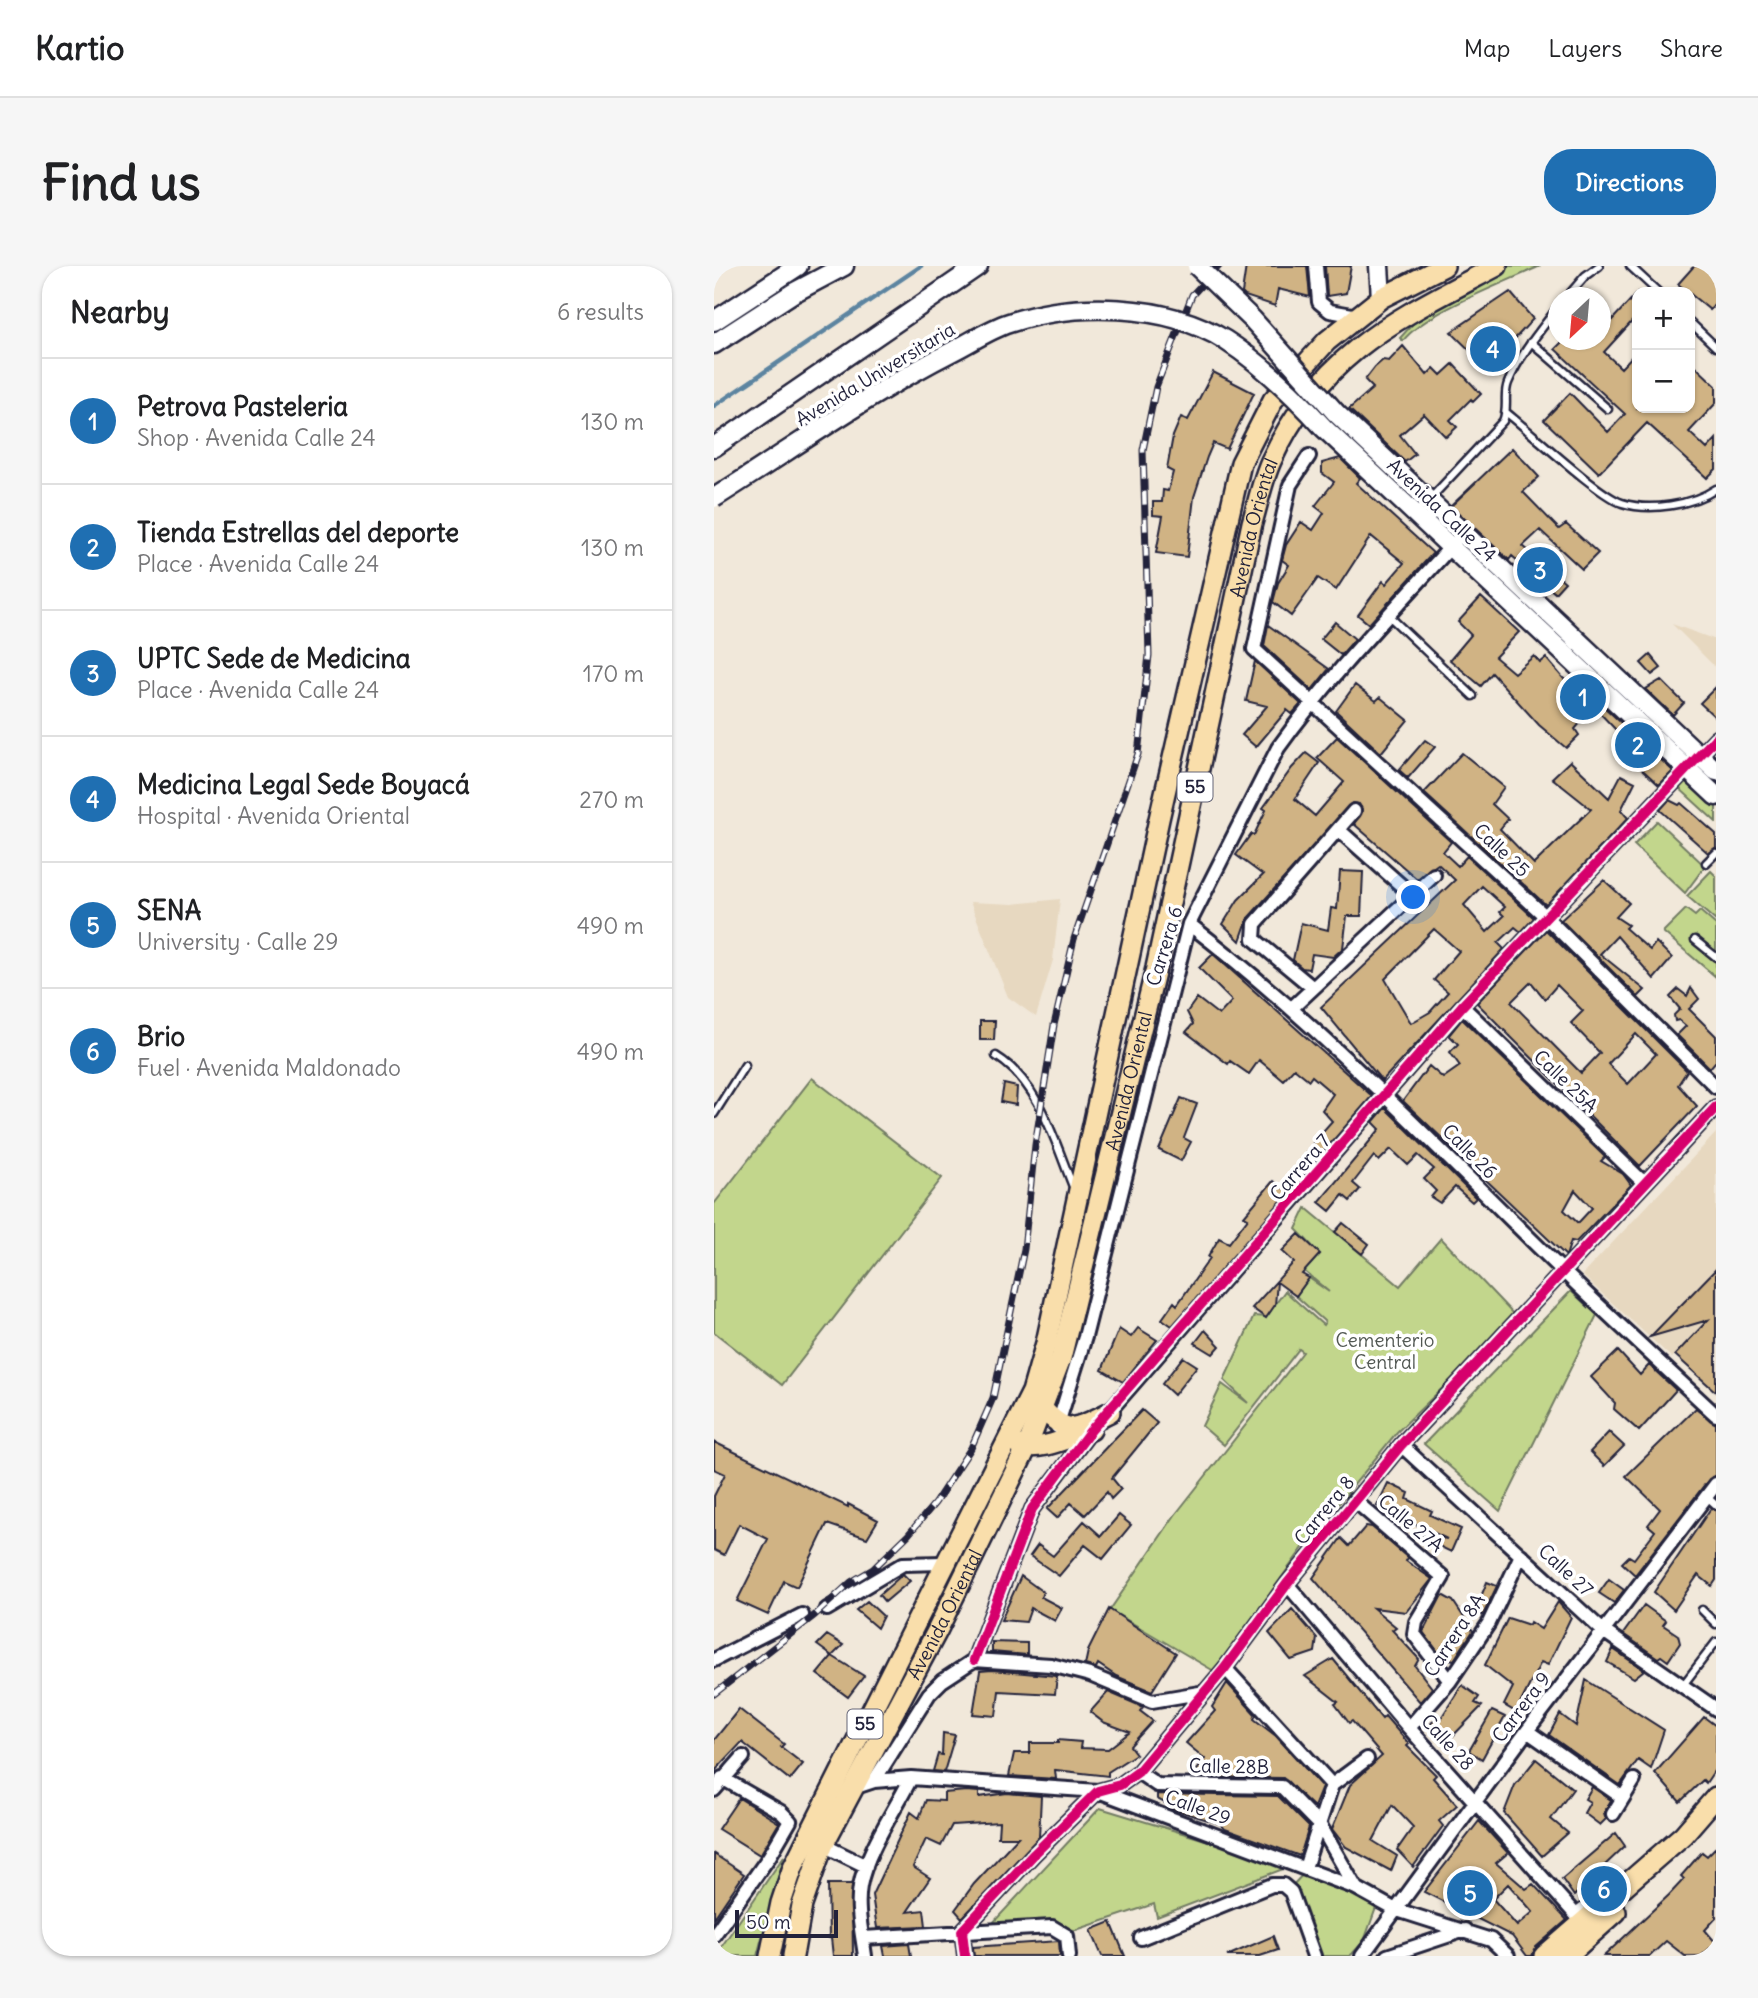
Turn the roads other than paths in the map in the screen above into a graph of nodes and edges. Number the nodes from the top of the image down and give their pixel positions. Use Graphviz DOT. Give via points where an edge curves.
graph roads {
  1 [pos="798,266"];
  2 [pos="844,266"];
  3 [pos="978,266"];
  4 [pos="1197,266"];
  5 [pos="1316,266"];
  6 [pos="1379,266"];
  7 [pos="1444,266"];
  8 [pos="1497,266"];
  9 [pos="1599,266"];
  10 [pos="1630,266"];
  11 [pos="1576,287"];
  12 [pos="1653,287"];
  13 [pos="1381,298"];
  14 [pos="1358,316"];
  15 [pos="714,321"];
  16 [pos="1548,321"];
  17 [pos="1695,327"];
  18 [pos="1531,342"];
  19 [pos="714,344"];
  20 [pos="1716,347"];
  21 [pos="1608,409"];
  22 [pos="1507,413"];
  23 [pos="1329,421"];
  24 [pos="714,447"];
  25 [pos="1380,455"];
  26 [pos="1309,456"];
  27 [pos="1367,468"];
  28 [pos="1716,489"];
  29 [pos="714,498"];
  30 [pos="1423,508"];
  31 [pos="1457,540"];
  32 [pos="1388,615"];
  33 [pos="1473,696"];
  34 [pos="1312,702"];
  35 [pos="1716,738"];
  36 [pos="1693,762"];
  37 [pos="1716,771"];
  38 [pos="1716,796"];
  39 [pos="1354,811"];
  40 [pos="1340,831"];
  41 [pos="1716,853"];
  42 [pos="1706,863"];
  43 [pos="1434,875"];
  44 [pos="1412,895"];
  45 [pos="1545,916"];
  46 [pos="1189,924"];
  47 [pos="1695,940"];
  48 [pos="1716,957"];
  49 [pos="1313,988"];
  50 [pos="1462,1006"];
  51 [pos="1293,1007"];
  52 [pos="996,1056"];
  53 [pos="745,1065"];
  54 [pos="1716,1087"];
  55 [pos="1387,1094"];
  56 [pos="1716,1107"];
  57 [pos="714,1114"];
  58 [pos="1643,1182"];
  59 [pos="1077,1197"];
  60 [pos="1563,1271"];
  61 [pos="1043,1409"];
  62 [pos="1110,1412"];
  63 [pos="1716,1415"];
  64 [pos="1058,1425"];
  65 [pos="1091,1430"];
  66 [pos="1051,1444"];
  67 [pos="1018,1445"];
  68 [pos="1401,1446"];
  69 [pos="1716,1484"];
  70 [pos="1354,1500"];
  71 [pos="1711,1501"];
  72 [pos="1521,1555"];
  73 [pos="943,1563"];
  74 [pos="1443,1577"];
  75 [pos="1287,1584"];
  76 [pos="827,1609"];
  77 [pos="1702,1610"];
  78 [pos="802,1615"];
  79 [pos="1716,1624"];
  80 [pos="1602,1630"];
  81 [pos="1716,1642"];
  82 [pos="974,1660"];
  83 [pos="714,1661"];
  84 [pos="1225,1668"];
  85 [pos="1450,1681"];
  86 [pos="1683,1685"];
  87 [pos="1206,1692"];
  88 [pos="1716,1709"];
  89 [pos="1409,1728"];
  90 [pos="1527,1731"];
  91 [pos="743,1757"];
  92 [pos="1367,1759"];
  93 [pos="1138,1772"];
  94 [pos="722,1778"];
  95 [pos="911,1778"];
  96 [pos="1634,1780"];
  97 [pos="874,1781"];
  98 [pos="1332,1785"];
  99 [pos="853,1788"];
  100 [pos="714,1790"];
  101 [pos="1098,1791"];
  102 [pos="1716,1797"];
  103 [pos="1623,1798"];
  104 [pos="1475,1801"];
  105 [pos="1614,1814"];
  106 [pos="1716,1815"];
  107 [pos="1321,1827"];
  108 [pos="823,1845"];
  109 [pos="866,1866"];
  110 [pos="1305,1868"];
  111 [pos="1638,1876"];
  112 [pos="1615,1878"];
  113 [pos="1356,1888"];
  114 [pos="1394,1909"];
  115 [pos="1579,1918"];
  116 [pos="1465,1930"];
  117 [pos="962,1931"];
  118 [pos="714,1935"];
  119 [pos="863,1938"];
  120 [pos="1142,1938"];
  121 [pos="1546,1955"];
  122 [pos="770,1956"];
  123 [pos="793,1956"];
  124 [pos="865,1956"];
  125 [pos="965,1956"];
  126 [pos="1069,1956"];
  127 [pos="1314,1956"];
  128 [pos="1362,1956"];
  129 [pos="1387,1956"];
  130 [pos="1508,1956"];
  131 [pos="1567,1956"];
  1 -- 15 [label="main road"];
  2 -- 19 [label="main road"];
  3 -- 24 [label="main road"];
  4 -- 23 [label="main road, bridge" via="1252,319"];
  5 -- 14 [label="street" via="1319,302 1330,311"];
  6 -- 13 [label="main road"];
  7 -- 13 [label="main road, Avenida Oriental / 55"];
  8 -- 61 [label="main road, Avenida Oriental / 55" via="1389,323 1351,352 1291,422 1269,464 1252,523 1156,968 1061,1358"];
  9 -- 11 [label="lane"];
  10 -- 12 [label="lane"];
  13 -- 14 [label="main road, Avenida Oriental / 55"];
  14 -- 59 [label="main road, Avenida Oriental / 55" via="1308,359 1273,400 1241,463"];
  16 -- 18 [label="lane"];
  17 -- 20 [label="lane"];
  18 -- 21 [label="lane"];
  18 -- 22 [label="lane" via="1507,385"];
  22 -- 28 [label="lane" via="1621,503 1674,505"];
  22 -- 30 [label="lane"];
  23 -- 25 [label="main road, Avenida Calle 24"];
  23 -- 27 [label="main road, Avenida Calle 24"];
  23 -- 29 [label="main road, Avenida Universitaria, bridge" via="1224,340 1167,316 1062,311 1008,323 921,367"];
  25 -- 27 [label="main road"];
  25 -- 30 [label="main road, Avenida Calle 24"];
  26 -- 34 [label="street, Calle 25" via="1290,485 1254,649"];
  27 -- 30 [label="main road, Avenida Calle 24"];
  30 -- 31 [label="main road, Avenida Calle 24"];
  31 -- 32 [label="street, Carrera 6"];
  31 -- 36 [label="main road, Avenida Calle 24"];
  32 -- 33 [label="lane"];
  32 -- 34 [label="street, Carrera 6"];
  34 -- 45 [label="street, Calle 25"];
  34 -- 46 [label="street, Carrera 6" via="1278,748"];
  35 -- 36 [label="street, Carrera 7"];
  36 -- 37 [label="main road, Avenida Calle 24"];
  36 -- 38 [label="main road, Avenida Calle 24"];
  36 -- 45 [label="street, Carrera 7"];
  39 -- 40 [label="street"];
  40 -- 44 [label="street"];
  40 -- 49 [label="street" via="1253,931 1254,939"];
  41 -- 42 [label="lane"];
  43 -- 44 [label="street"];
  44 -- 49 [label="street"];
  45 -- 50 [label="street, Carrera 7"];
  45 -- 54 [label="street, Calle 25"];
  46 -- 51 [label="street, Calle 26"];
  46 -- 64 [label="street, Carrera 6" via="1085,1337"];
  47 -- 48 [label="lane"];
  49 -- 51 [label="street"];
  50 -- 55 [label="street, Carrera 7"];
  50 -- 58 [label="street, Calle 25A"];
  51 -- 55 [label="street, Calle 26"];
  52 -- 59 [label="lane" via="1016,1068 1030,1091"];
  53 -- 57 [label="lane"];
  55 -- 60 [label="street, Calle 26"];
  55 -- 62 [label="street, Carrera 7"];
  56 -- 58 [label="street, Carrera 8"];
  58 -- 60 [label="street, Carrera 8"];
  59 -- 67 [label="main road, Avenida Oriental / 55" via="1046,1343"];
  60 -- 63 [label="street, Calle 26"];
  60 -- 68 [label="street, Carrera 8"];
  61 -- 64 [label="main road"];
  61 -- 67 [label="main road, Avenida Oriental / 55"];
  62 -- 64 [label="main road" via="1078,1428"];
  62 -- 65 [label="street, Carrera 7"];
  64 -- 66 [label="street, Carrera 6"];
  65 -- 66 [label="main road"];
  65 -- 82 [label="street, Carrera 7" via="1032,1509"];
  66 -- 67 [label="main road"];
  67 -- 73 [label="main road, Avenida Oriental / 55"];
  67 -- 99 [label="main road, Avenida Oriental / 55" via="937,1631"];
  68 -- 70 [label="street, Carrera 8"];
  68 -- 72 [label="street, Calle 27"];
  69 -- 71 [label="street, Carrera 9"];
  70 -- 74 [label="street, Calle 27A"];
  70 -- 75 [label="street, Carrera 8"];
  71 -- 80 [label="street, Carrera 9"];
  72 -- 80 [label="street, Calle 27"];
  72 -- 85 [label="street, Carrera 8A" via="1489,1623"];
  73 -- 76 [label="street" via="903,1564"];
  73 -- 122 [label="main road, Avenida Oriental / 55" via="793,1867"];
  74 -- 85 [label="street, Carrera 8A" via="1413,1634"];
  75 -- 84 [label="street, Carrera 8"];
  75 -- 89 [label="street, Calle 28"];
  77 -- 79 [label="lane"];
  78 -- 83 [label="street"];
  80 -- 86 [label="street, Calle 27"];
  80 -- 90 [label="street, Carrera 9"];
  81 -- 86 [label="lane"];
  82 -- 87 [label="street" via="1051,1665 1090,1675 1152,1701"];
  82 -- 97 [label="street" via="929,1694"];
  84 -- 87 [label="street, Carrera 8"];
  84 -- 98 [label="street"];
  85 -- 89 [label="street, Carrera 8A"];
  86 -- 88 [label="street, Calle 27"];
  87 -- 93 [label="street, Carrera 8"];
  89 -- 104 [label="street, Calle 28"];
  90 -- 103 [label="street"];
  90 -- 104 [label="street, Carrera 9"];
  91 -- 94 [label="street"];
  92 -- 98 [label="street"];
  93 -- 101 [label="street, Carrera 8" via="1120,1785"];
  93 -- 107 [label="street, Calle 28B" via="1157,1784 1282,1787"];
  94 -- 100 [label="street"];
  94 -- 118 [label="street" via="790,1821"];
  95 -- 97 [label="street, Calle 29"];
  95 -- 101 [label="street, Calle 29"];
  95 -- 109 [label="street"];
  96 -- 103 [label="street"];
  97 -- 99 [label="street, Calle 29"];
  98 -- 107 [label="street"];
  99 -- 108 [label="main road, Avenida Oriental / 55"];
  101 -- 110 [label="street, Calle 29"];
  101 -- 117 [label="street, Carrera 8"];
  102 -- 111 [label="main road"];
  103 -- 105 [label="street"];
  104 -- 114 [label="street, Carrera 9"];
  104 -- 115 [label="street, Calle 28"];
  106 -- 131 [label="main road" via="1661,1872"];
  107 -- 110 [label="street"];
  107 -- 113 [label="street, Calle 28B"];
  108 -- 109 [label="street"];
  108 -- 123 [label="main road, Avenida Oriental / 55" via="802,1905"];
  109 -- 119 [label="street" via="860,1886"];
  110 -- 113 [label="street, Calle 29"];
  111 -- 112 [label="lane"];
  111 -- 115 [label="main road"];
  113 -- 114 [label="street, Calle 29"];
  114 -- 116 [label="street, Calle 29"];
  114 -- 128 [label="street, Carrera 9"];
  115 -- 121 [label="main road"];
  116 -- 129 [label="street"];
  116 -- 130 [label="street, Calle 29" via="1491,1940"];
  117 -- 119 [label="street"];
  117 -- 125 [label="street"];
  117 -- 126 [label="street" via="1052,1927 1067,1936"];
  119 -- 124 [label="street"];
  120 -- 127 [label="street" via="1272,1885 1283,1885 1291,1892"];
}
